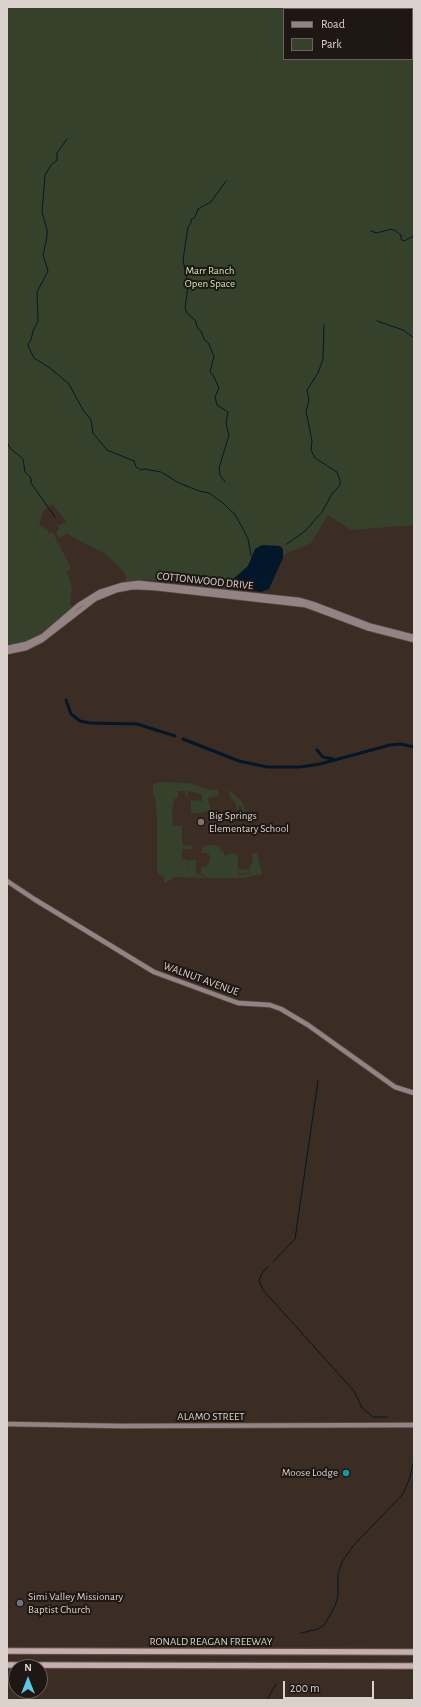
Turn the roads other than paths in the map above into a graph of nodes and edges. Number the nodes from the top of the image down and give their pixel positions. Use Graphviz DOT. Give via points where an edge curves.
graph roads {
  1 [pos="414,637"];
  2 [pos="414,640"];
  3 [pos="7,648"];
  4 [pos="7,652"];
  5 [pos="7,881"];
  6 [pos="414,1093"];
  7 [pos="7,1424"];
  8 [pos="414,1425"];
  9 [pos="7,1651"];
  10 [pos="414,1652"];
  11 [pos="7,1665"];
  12 [pos="414,1666"];
  1 -- 3 [label="street, COTTONWOOD DRIVE" via="379,628 299,600 139,583 100,592 79,605 43,636 26,644"];
  2 -- 4 [label="street, COTTONWOOD DRIVE" via="384,634 305,606 133,587 95,599 42,640 26,648"];
  5 -- 6 [label="street, WALNUT AVENUE" via="154,972 238,1002 270,1005 282,1009 395,1087"];
  7 -- 8 [label="street, ALAMO STREET"];
  9 -- 10 [label="highway, RONALD REAGAN FREEWAY"];
  11 -- 12 [label="highway, RONALD REAGAN FREEWAY"];
}
